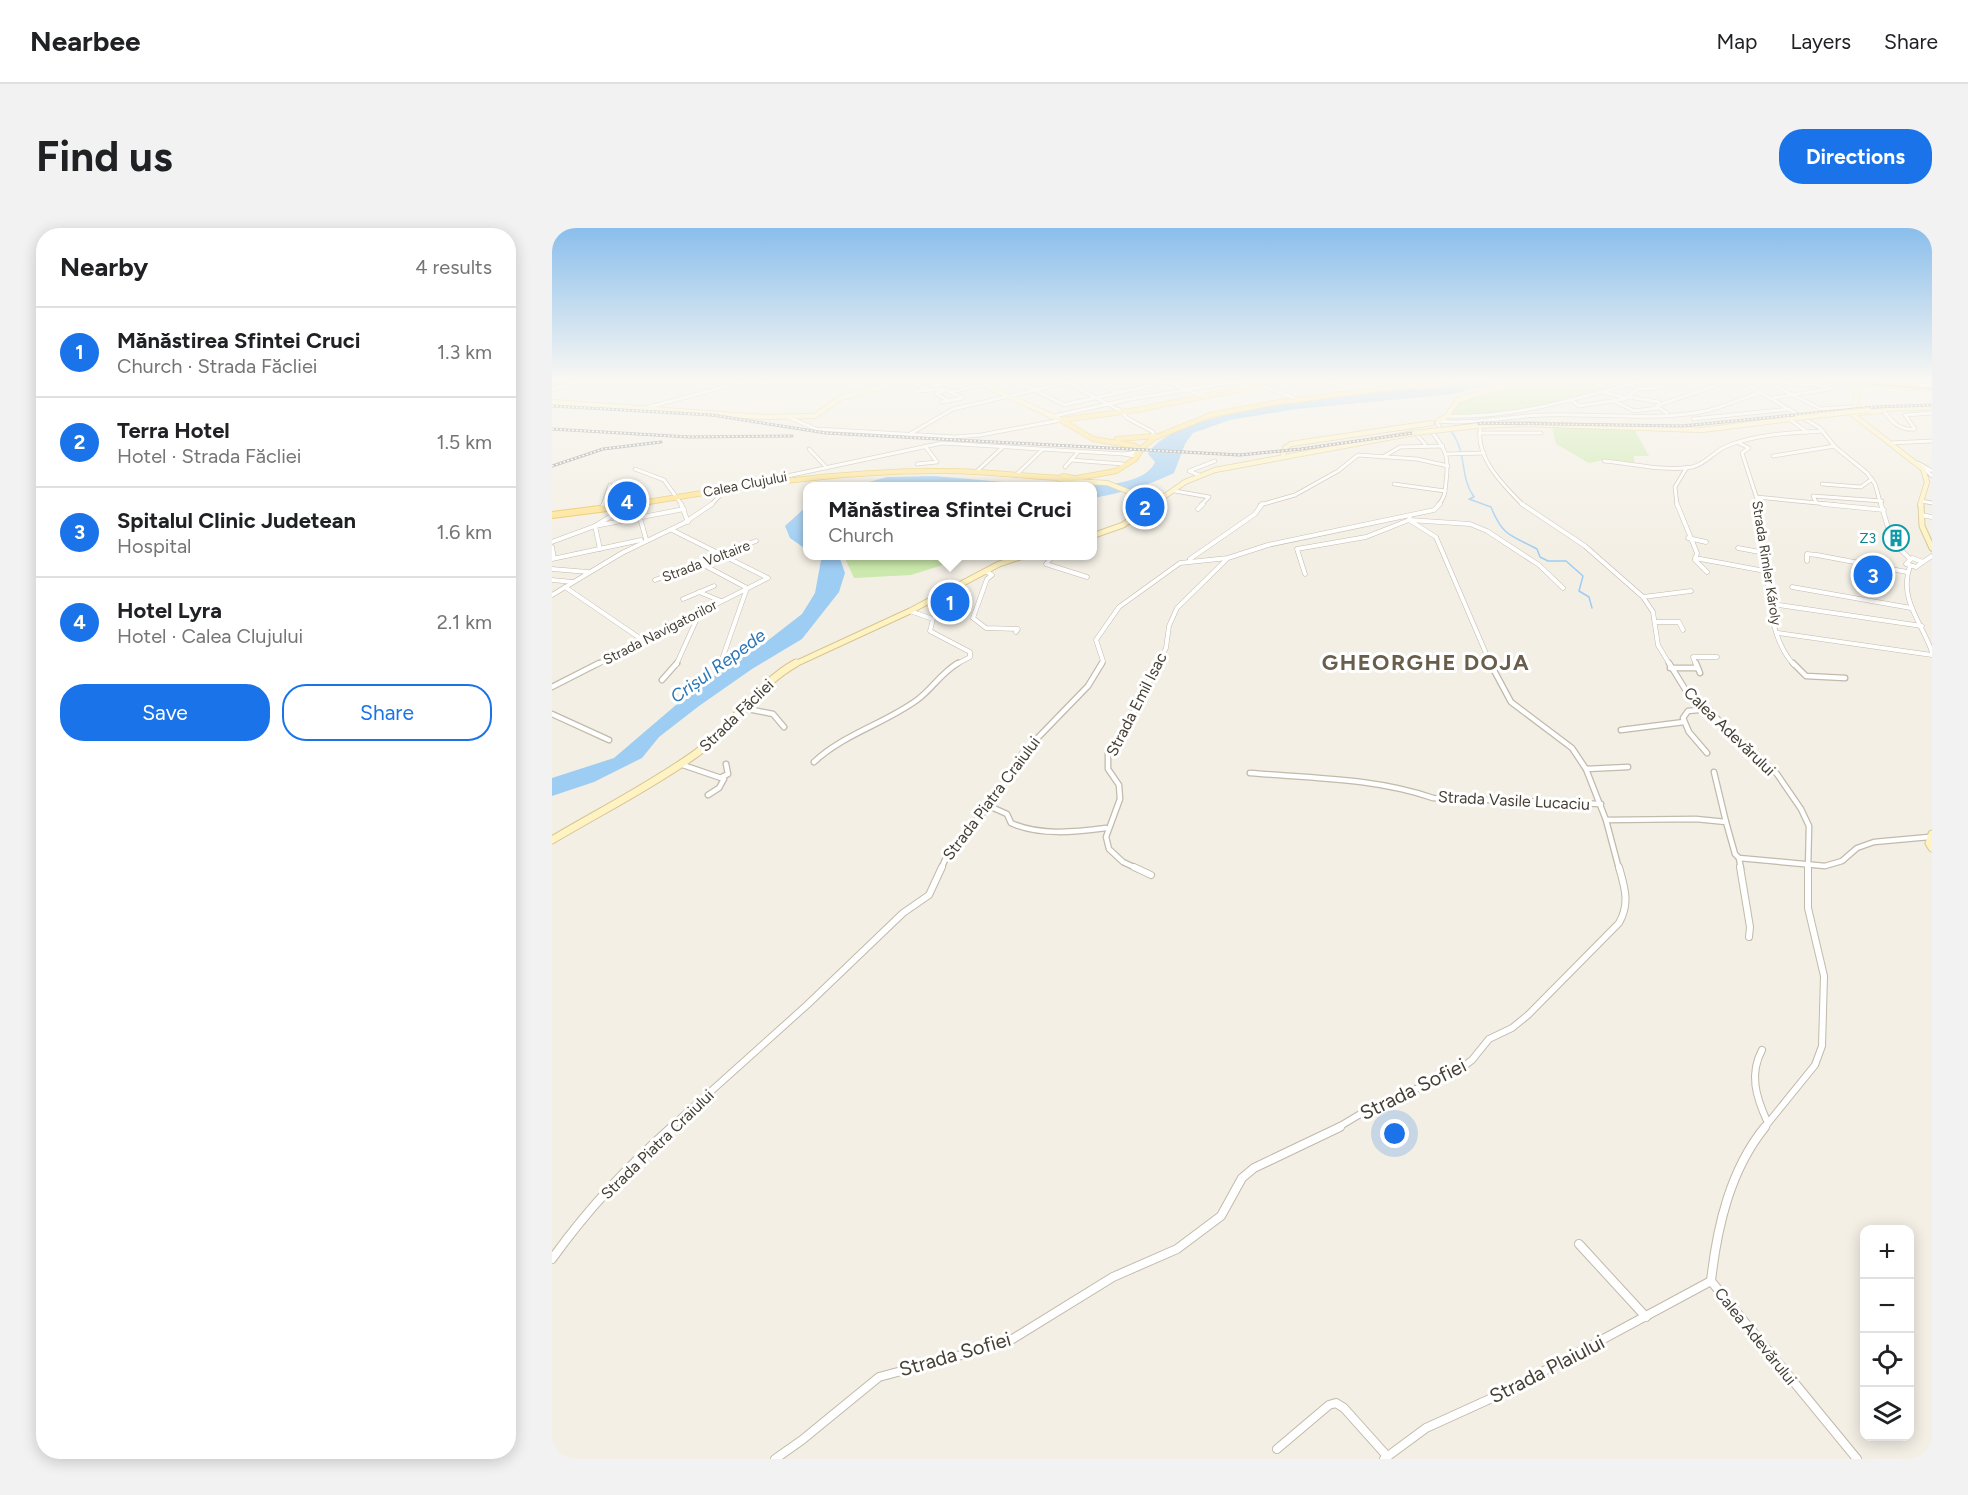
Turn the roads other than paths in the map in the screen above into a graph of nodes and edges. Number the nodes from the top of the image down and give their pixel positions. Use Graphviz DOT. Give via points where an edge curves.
graph roads {
  1 [pos="1091,436"];
  2 [pos="1341,436"];
  3 [pos="1401,436"];
  4 [pos="1418,436"];
  5 [pos="1435,436"];
  6 [pos="1480,436"];
  7 [pos="1780,436"];
  8 [pos="1827,436"];
  9 [pos="1883,436"];
  10 [pos="1155,437"];
  11 [pos="1098,440"];
  12 [pos="1932,441"];
  13 [pos="1890,442"];
  14 [pos="1739,443"];
  15 [pos="936,444"];
  16 [pos="1425,444"];
  17 [pos="925,446"];
  18 [pos="1443,446"];
  19 [pos="1835,446"];
  20 [pos="1003,447"];
  21 [pos="809,449"];
  22 [pos="1042,450"];
  23 [pos="1078,452"];
  24 [pos="1138,452"];
  25 [pos="1482,453"];
  26 [pos="1447,454"];
  27 [pos="1283,455"];
  28 [pos="1773,456"];
  29 [pos="1383,457"];
  30 [pos="1071,460"];
  31 [pos="1215,461"];
  32 [pos="1604,461"];
  33 [pos="917,464"];
  34 [pos="1124,464"];
  35 [pos="1448,466"];
  36 [pos="1065,467"];
  37 [pos="1687,467"];
  38 [pos="827,468"];
  39 [pos="635,469"];
  40 [pos="982,472"];
  41 [pos="1928,472"];
  42 [pos="1023,475"];
  43 [pos="1199,475"];
  44 [pos="1060,478"];
  45 [pos="1872,479"];
  46 [pos="789,480"];
  47 [pos="1075,480"];
  48 [pos="1394,484"];
  49 [pos="1822,484"];
  50 [pos="610,485"];
  51 [pos="745,485"];
  52 [pos="728,487"];
  53 [pos="1445,491"];
  54 [pos="1175,492"];
  55 [pos="678,496"];
  56 [pos="1756,497"];
  57 [pos="1882,501"];
  58 [pos="1921,501"];
  59 [pos="1816,502"];
  60 [pos="1157,503"];
  61 [pos="1932,503"];
  62 [pos="636,504"];
  63 [pos="627,506"];
  64 [pos="602,509"];
  65 [pos="684,509"];
  66 [pos="1198,509"];
  67 [pos="1884,510"];
  68 [pos="552,515"];
  69 [pos="1921,515"];
  70 [pos="1932,517"];
  71 [pos="640,518"];
  72 [pos="1410,518"];
  73 [pos="688,522"];
  74 [pos="595,526"];
  75 [pos="672,530"];
  76 [pos="1097,534"];
  77 [pos="656,537"];
  78 [pos="1688,538"];
  79 [pos="646,539"];
  80 [pos="756,541"];
  81 [pos="552,542"];
  82 [pos="1706,542"];
  83 [pos="552,547"];
  84 [pos="1738,548"];
  85 [pos="1932,548"];
  86 [pos="600,549"];
  87 [pos="1765,553"];
  88 [pos="722,554"];
  89 [pos="1932,556"];
  90 [pos="553,558"];
  91 [pos="1228,558"];
  92 [pos="1695,558"];
  93 [pos="1910,558"];
  94 [pos="1011,560"];
  95 [pos="1047,560"];
  96 [pos="1188,560"];
  97 [pos="1923,560"];
  98 [pos="1807,561"];
  99 [pos="700,563"];
  100 [pos="1899,563"];
  101 [pos="1908,565"];
  102 [pos="552,568"];
  103 [pos="986,571"];
  104 [pos="1765,571"];
  105 [pos="588,572"];
  106 [pos="1707,572"];
  107 [pos="1907,572"];
  108 [pos="1305,574"];
  109 [pos="1087,576"];
  110 [pos="552,579"];
  111 [pos="655,580"];
  112 [pos="573,582"];
  113 [pos="714,586"];
  114 [pos="565,587"];
  115 [pos="1792,587"];
  116 [pos="747,588"];
  117 [pos="1563,588"];
  118 [pos="1691,591"];
  119 [pos="699,592"];
  120 [pos="552,595"];
  121 [pos="1643,597"];
  122 [pos="683,599"];
  123 [pos="721,601"];
  124 [pos="1772,604"];
  125 [pos="1911,608"];
  126 [pos="910,611"];
  127 [pos="700,612"];
  128 [pos="1656,622"];
  129 [pos="1922,626"];
  130 [pos="1683,630"];
  131 [pos="1016,632"];
  132 [pos="1778,633"];
  133 [pos="644,640"];
  134 [pos="1932,653"];
  135 [pos="1718,657"];
  136 [pos="1670,668"];
  137 [pos="1697,668"];
  138 [pos="719,669"];
  139 [pos="1700,673"];
  140 [pos="1845,678"];
  141 [pos="662,680"];
  142 [pos="552,687"];
  143 [pos="743,708"];
  144 [pos="1710,709"];
  145 [pos="552,714"];
  146 [pos="1684,722"];
  147 [pos="784,727"];
  148 [pos="1621,730"];
  149 [pos="609,740"];
  150 [pos="1707,753"];
  151 [pos="814,762"];
  152 [pos="680,764"];
  153 [pos="726,764"];
  154 [pos="1628,767"];
  155 [pos="1586,769"];
  156 [pos="1714,772"];
  157 [pos="1250,773"];
  158 [pos="722,777"];
  159 [pos="708,795"];
  160 [pos="1601,804"];
  161 [pos="989,806"];
  162 [pos="1606,820"];
  163 [pos="1726,822"];
  164 [pos="1106,828"];
  165 [pos="1931,836"];
  166 [pos="552,840"];
  167 [pos="1932,848"];
  168 [pos="1739,858"];
  169 [pos="1807,866"];
  170 [pos="1151,875"];
  171 [pos="1749,937"];
  172 [pos="1762,1050"];
  173 [pos="1767,1121"];
  174 [pos="1579,1244"];
  175 [pos="552,1259"];
  176 [pos="1711,1281"];
  177 [pos="1646,1317"];
  178 [pos="1277,1449"];
  179 [pos="1385,1458"];
  180 [pos="775,1459"];
  181 [pos="1857,1459"];
  1 -- 11 [label="main road"];
  2 -- 27 [label="main road" via="1291,444"];
  3 -- 27 [label="main road"];
  4 -- 16 [label="street"];
  5 -- 18 [label="street"];
  6 -- 25 [label="street, Calea Adevărului"];
  7 -- 14 [label="street"];
  8 -- 19 [label="street"];
  9 -- 13 [label="main road"];
  10 -- 11 [label="main road"];
  10 -- 24 [label="main road"];
  11 -- 24 [label="main road" via="1133,445"];
  12 -- 13 [label="street"];
  13 -- 41 [label="main road"];
  14 -- 37 [label="street" via="1721,449 1708,461"];
  14 -- 56 [label="street, Strada Rimler Károly" via="1749,448 1742,452"];
  15 -- 17 [label="street, Calea Clujului"];
  15 -- 20 [label="street"];
  16 -- 18 [label="street"];
  16 -- 29 [label="street" via="1402,447"];
  17 -- 33 [label="street" via="937,462"];
  17 -- 38 [label="street, Calea Clujului"];
  18 -- 26 [label="street"];
  19 -- 28 [label="street"];
  19 -- 45 [label="street"];
  20 -- 22 [label="street"];
  20 -- 40 [label="street"];
  21 -- 38 [label="street"];
  22 -- 23 [label="street"];
  22 -- 42 [label="street"];
  23 -- 24 [label="street"];
  23 -- 30 [label="street"];
  24 -- 34 [label="main road"];
  24 -- 47 [label="main road" via="1135,459 1116,471"];
  25 -- 26 [label="street"];
  25 -- 121 [label="street, Calea Adevărului" via="1526,508 1586,546"];
  26 -- 35 [label="street"];
  27 -- 43 [label="main road"];
  29 -- 35 [label="street"];
  29 -- 96 [label="street" via="1358,455 1295,495 1262,504 1250,518"];
  30 -- 34 [label="street"];
  30 -- 36 [label="street"];
  31 -- 43 [label="street" via="1189,471"];
  32 -- 37 [label="street"];
  34 -- 47 [label="main road"];
  35 -- 53 [label="street"];
  37 -- 78 [label="street" via="1674,489"];
  38 -- 46 [label="street, Calea Clujului"];
  39 -- 55 [label="street" via="660,475"];
  40 -- 42 [label="main road"];
  40 -- 46 [label="main road" via="892,472"];
  41 -- 58 [label="main road"];
  42 -- 44 [label="main road"];
  43 -- 54 [label="main road"];
  44 -- 46 [label="main road" via="917,473"];
  44 -- 47 [label="main road"];
  45 -- 49 [label="street" via="1861,487"];
  45 -- 57 [label="street"];
  46 -- 51 [label="main road"];
  46 -- 51 [label="main road"];
  47 -- 60 [label="main road" via="1106,482 1139,499"];
  48 -- 53 [label="street"];
  50 -- 64 [label="street"];
  51 -- 52 [label="main road, Calea Clujului"];
  52 -- 55 [label="main road, Calea Clujului"];
  52 -- 73 [label="street" via="717,502"];
  53 -- 72 [label="street, Strada Piatra Craiului" via="1441,504 1434,510"];
  54 -- 60 [label="main road"];
  54 -- 66 [label="street" via="1209,497"];
  55 -- 62 [label="main road, Calea Clujului"];
  55 -- 65 [label="street"];
  56 -- 59 [label="street"];
  56 -- 87 [label="street, Strada Rimler Károly"];
  57 -- 59 [label="street" via="1814,496"];
  57 -- 67 [label="street"];
  58 -- 61 [label="street"];
  58 -- 69 [label="main road"];
  59 -- 67 [label="street"];
  60 -- 76 [label="main road" via="1119,527"];
  62 -- 63 [label="main road, Calea Clujului"];
  62 -- 71 [label="street"];
  63 -- 64 [label="main road, Calea Clujului"];
  63 -- 74 [label="street"];
  64 -- 68 [label="main road, Calea Clujului"];
  65 -- 71 [label="street"];
  65 -- 73 [label="street"];
  67 -- 93 [label="street" via="1890,542"];
  69 -- 70 [label="street"];
  69 -- 85 [label="main road" via="1921,530"];
  71 -- 74 [label="street"];
  71 -- 79 [label="street"];
  72 -- 91 [label="street, Strada Piatra Craiului" via="1268,544"];
  72 -- 108 [label="street" via="1366,537 1297,549"];
  72 -- 117 [label="street" via="1477,527 1539,565"];
  72 -- 155 [label="street, Strada Sofiei" via="1436,537 1504,693 1572,748"];
  73 -- 75 [label="street"];
  74 -- 81 [label="street"];
  74 -- 86 [label="street"];
  75 -- 77 [label="street"];
  75 -- 88 [label="street"];
  77 -- 79 [label="street"];
  77 -- 105 [label="street"];
  78 -- 82 [label="street"];
  78 -- 92 [label="street" via="1697,552"];
  79 -- 86 [label="street"];
  80 -- 88 [label="street, Strada Voltaire"];
  83 -- 90 [label="street"];
  84 -- 87 [label="street"];
  86 -- 90 [label="street"];
  87 -- 104 [label="street, Strada Rimler Károly"];
  88 -- 99 [label="street, Strada Voltaire"];
  88 -- 116 [label="street, Strada Navigatorilor" via="768,578"];
  89 -- 97 [label="street"];
  91 -- 96 [label="street, Strada Piatra Craiului"];
  91 -- 164 [label="street, Strada Emil Isac" via="1177,608 1166,648 1137,707 1108,753 1108,770 1118,780 1121,791"];
  92 -- 104 [label="street"];
  92 -- 106 [label="street"];
  93 -- 97 [label="street"];
  93 -- 101 [label="street"];
  94 -- 103 [label="main road, Strada Făcliei"];
  95 -- 109 [label="street" via="1046,564"];
  96 -- 161 [label="street, Strada Piatra Craiului" via="1171,567 1119,607 1096,640 1103,661 1088,686 1022,754"];
  97 -- 101 [label="street" via="1916,567"];
  98 -- 107 [label="street" via="1807,554 1817,555"];
  99 -- 111 [label="street, Strada Voltaire"];
  99 -- 116 [label="street"];
  100 -- 101 [label="street"];
  101 -- 107 [label="street"];
  102 -- 105 [label="street"];
  103 -- 126 [label="main road, Strada Făcliei"];
  103 -- 131 [label="street" via="992,574 974,622 984,628 1018,629"];
  104 -- 124 [label="street, Strada Rimler Károly"];
  105 -- 112 [label="street"];
  107 -- 125 [label="street"];
  110 -- 112 [label="street"];
  112 -- 114 [label="street"];
  113 -- 119 [label="street"];
  114 -- 120 [label="street"];
  114 -- 133 [label="street"];
  115 -- 125 [label="street"];
  116 -- 123 [label="street, Strada Navigatorilor"];
  116 -- 138 [label="street"];
  118 -- 121 [label="street"];
  119 -- 122 [label="street"];
  119 -- 123 [label="street"];
  121 -- 128 [label="street, Calea Adevărului"];
  123 -- 127 [label="street, Strada Navigatorilor"];
  124 -- 129 [label="street"];
  124 -- 132 [label="street, Strada Rimler Károly"];
  125 -- 129 [label="street"];
  126 -- 143 [label="main road, Strada Făcliei" via="793,666"];
  126 -- 151 [label="street" via="933,619 930,631 970,652 970,657 946,670 917,700 830,747"];
  127 -- 133 [label="street, Strada Navigatorilor"];
  127 -- 141 [label="street" via="677,664"];
  128 -- 130 [label="street" via="1679,622"];
  128 -- 136 [label="street, Calea Adevărului" via="1656,639"];
  129 -- 134 [label="street"];
  132 -- 134 [label="street"];
  132 -- 140 [label="street, Strada Rimler Károly" via="1789,659 1806,676"];
  133 -- 142 [label="street, Strada Navigatorilor"];
  135 -- 137 [label="street" via="1693,657"];
  136 -- 137 [label="street"];
  136 -- 144 [label="street, Calea Adevărului" via="1685,689"];
  137 -- 139 [label="street"];
  143 -- 147 [label="street" via="773,714"];
  143 -- 152 [label="main road, Strada Făcliei" via="717,736"];
  144 -- 146 [label="street" via="1686,712"];
  144 -- 169 [label="street, Calea Adevărului" via="1777,774 1801,809 1809,826"];
  145 -- 149 [label="street"];
  146 -- 148 [label="street"];
  146 -- 150 [label="street"];
  152 -- 158 [label="street"];
  152 -- 166 [label="main road, Strada Făcliei"];
  153 -- 158 [label="street" via="728,774"];
  154 -- 155 [label="street"];
  155 -- 160 [label="street, Strada Sofiei"];
  156 -- 163 [label="street"];
  157 -- 160 [label="street, Strada Vasile Lucaciu" via="1365,782 1444,798"];
  158 -- 159 [label="street" via="719,788"];
  160 -- 162 [label="street, Strada Sofiei"];
  161 -- 164 [label="street" via="1007,814 1011,823 1021,829"];
  161 -- 175 [label="street, Strada Piatra Craiului" via="949,851 929,895 903,914 642,1154 580,1220"];
  162 -- 163 [label="street" via="1641,822 1690,817"];
  162 -- 180 [label="street, Strada Sofiei" via="1626,893 1626,910 1619,923 1528,1015 1490,1039 1466,1066 1372,1107 1325,1136 1254,1168 1242,1178 1221,1216 1188,1242 1113,1277 1006,1343 879,1377 808,1437"];
  163 -- 168 [label="street"];
  164 -- 170 [label="street" via="1105,845 1111,854"];
  165 -- 167 [label="main road"];
  165 -- 169 [label="street" via="1874,842 1834,864"];
  168 -- 169 [label="street"];
  168 -- 171 [label="street"];
  169 -- 173 [label="street, Calea Adevărului" via="1808,908 1824,976 1822,1046 1815,1065"];
  172 -- 173 [label="street" via="1754,1062 1757,1101"];
  173 -- 176 [label="street, Calea Adevărului" via="1729,1191 1715,1243"];
  174 -- 177 [label="street"];
  176 -- 177 [label="street, Strada Plaiului"];
  176 -- 181 [label="street, Calea Adevărului"];
  177 -- 179 [label="street, Strada Plaiului" via="1503,1393 1426,1428"];
  178 -- 179 [label="street" via="1336,1403"];
}
